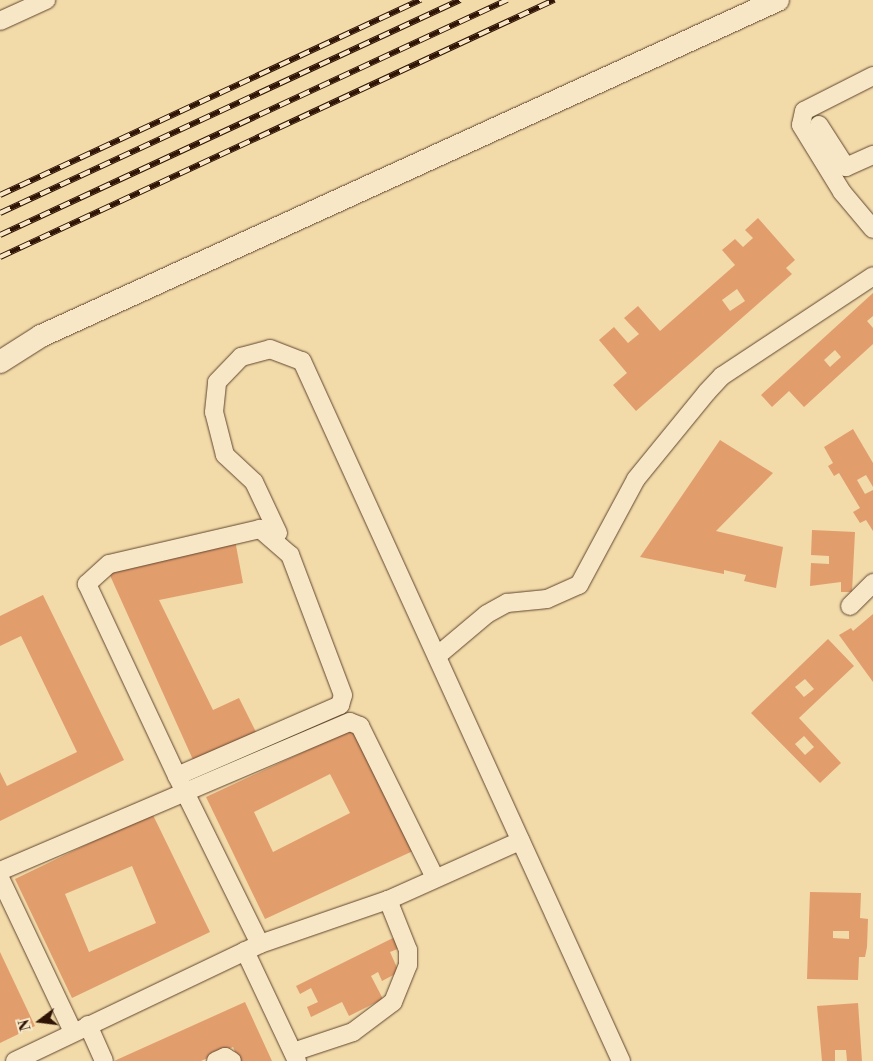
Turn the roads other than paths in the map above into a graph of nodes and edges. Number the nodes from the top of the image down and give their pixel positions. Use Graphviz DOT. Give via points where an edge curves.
graph roads {
  1 [pos="46,0"];
  2 [pos="778,0"];
  3 [pos="0,21"];
  4 [pos="873,76"];
  5 [pos="820,125"];
  6 [pos="873,155"];
  7 [pos="873,229"];
  8 [pos="873,276"];
  9 [pos="0,362"];
  10 [pos="278,532"];
  11 [pos="873,583"];
  12 [pos="850,606"];
  13 [pos="437,656"];
  14 [pos="180,784"];
  15 [pos="520,841"];
  16 [pos="0,871"];
  17 [pos="0,878"];
  18 [pos="435,878"];
  19 [pos="388,900"];
  20 [pos="252,948"];
  21 [pos="80,1028"];
  22 [pos="295,1057"];
  23 [pos="15,1061"];
  24 [pos="104,1061"];
  25 [pos="216,1061"];
  26 [pos="232,1061"];
  27 [pos="621,1061"];
  1 -- 3 [label="street"];
  2 -- 9 [label="street" via="50,331"];
  4 -- 7 [label="street" via="804,111 801,125 842,192"];
  5 -- 6 [label="street" via="846,167"];
  8 -- 13 [label="street" via="722,376 636,479 579,585 548,599 507,603 487,614"];
  10 -- 13 [label="street" via="254,482 225,455 214,412 217,382 241,357 270,349 302,362"];
  11 -- 12 [label="street"];
  13 -- 15 [label="street"];
  14 -- 14 [label="street" via="87,584 109,564 260,529 290,555 343,695 340,705"];
  14 -- 16 [label="street"];
  14 -- 18 [label="street" via="350,722 360,726"];
  14 -- 20 [label="street"];
  15 -- 18 [label="street"];
  15 -- 27 [label="street" via="560,920"];
  17 -- 21 [label="street"];
  18 -- 19 [label="street"];
  19 -- 20 [label="street"];
  19 -- 22 [label="street" via="408,950 406,972 393,1002 353,1032"];
  20 -- 21 [label="street"];
  20 -- 22 [label="street"];
  21 -- 23 [label="street"];
  21 -- 24 [label="street"];
  25 -- 26 [label="street" via="225,1057"];
}
